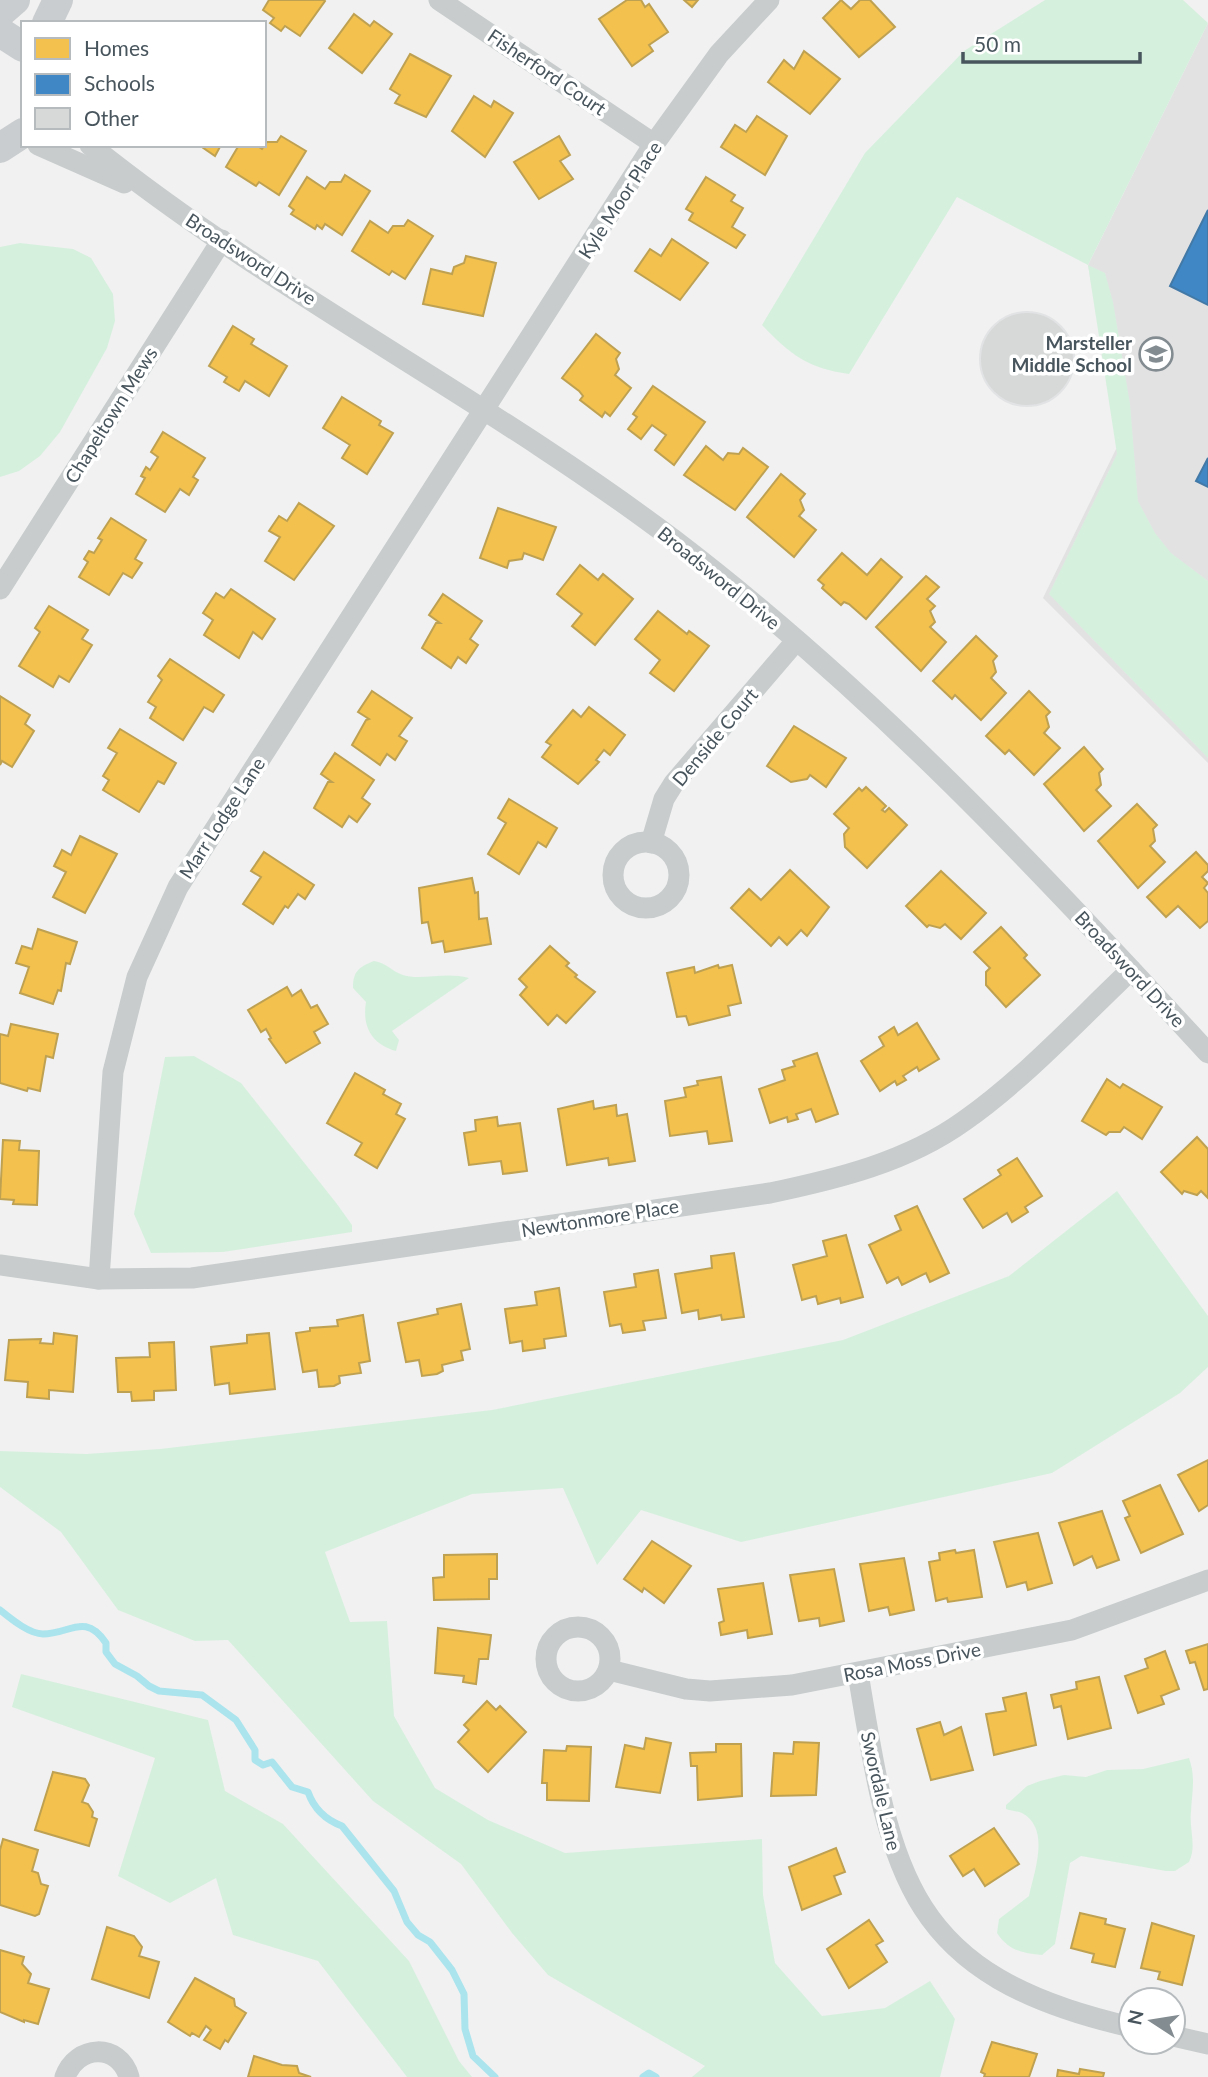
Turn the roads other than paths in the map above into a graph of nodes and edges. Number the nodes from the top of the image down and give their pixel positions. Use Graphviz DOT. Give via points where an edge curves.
graph roads {
  1 [pos="15,0"];
  2 [pos="58,0"];
  3 [pos="439,0"];
  4 [pos="769,0"];
  5 [pos="0,13"];
  6 [pos="48,21"];
  7 [pos="0,32"];
  8 [pos="21,46"];
  9 [pos="654,144"];
  10 [pos="34,147"];
  11 [pos="92,147"];
  12 [pos="154,197"];
  13 [pos="222,240"];
  14 [pos="485,410"];
  15 [pos="0,589"];
  16 [pos="796,640"];
  17 [pos="651,843"];
  18 [pos="1131,970"];
  19 [pos="1208,1053"];
  20 [pos="0,1265"];
  21 [pos="99,1279"];
  22 [pos="1208,1580"];
  23 [pos="609,1670"];
  24 [pos="858,1673"];
  25 [pos="1117,2023"];
  26 [pos="1187,2039"];
  27 [pos="1208,2044"];
  28 [pos="65,2077"];
  29 [pos="129,2077"];
  1 -- 5 [label="street"];
  2 -- 6 [label="street"];
  3 -- 9 [label="street, Fisherford Court"];
  4 -- 9 [label="street, Kyle Moor Place" via="719,54"];
  7 -- 8 [label="street"];
  9 -- 14 [label="street, Kyle Moor Place"];
  10 -- 12 [label="street, Broadsword Drive"];
  11 -- 12 [label="street, Broadsword Drive"];
  12 -- 13 [label="street, Broadsword Drive"];
  13 -- 14 [label="street, Broadsword Drive"];
  13 -- 15 [label="street, Chapeltown Mews"];
  14 -- 16 [label="street, Broadsword Drive" via="672,539"];
  14 -- 21 [label="street, Marr Lodge Lane" via="181,882 159,925 137,977 113,1072"];
  16 -- 17 [label="street, Denside Court" via="674,783 664,799"];
  16 -- 18 [label="street, Broadsword Drive" via="922,751"];
  18 -- 19 [label="street, Broadsword Drive"];
  18 -- 21 [label="street, Newtonmore Place" via="1006,1088 963,1122 875,1167 769,1193 239,1273"];
  20 -- 21 [label="street, Newtonmore Place"];
  22 -- 24 [label="street, Rosa Moss Drive" via="1072,1629"];
  23 -- 24 [label="street, Rosa Moss Drive" via="710,1691 782,1686"];
  24 -- 25 [label="street, Swordale Lane" via="889,1836 909,1888 923,1909 966,1957 992,1978 1051,2006"];
  26 -- 27 [label="street"];
  28 -- 29 [label="street" via="82,2054 101,2051 118,2059"];
}
